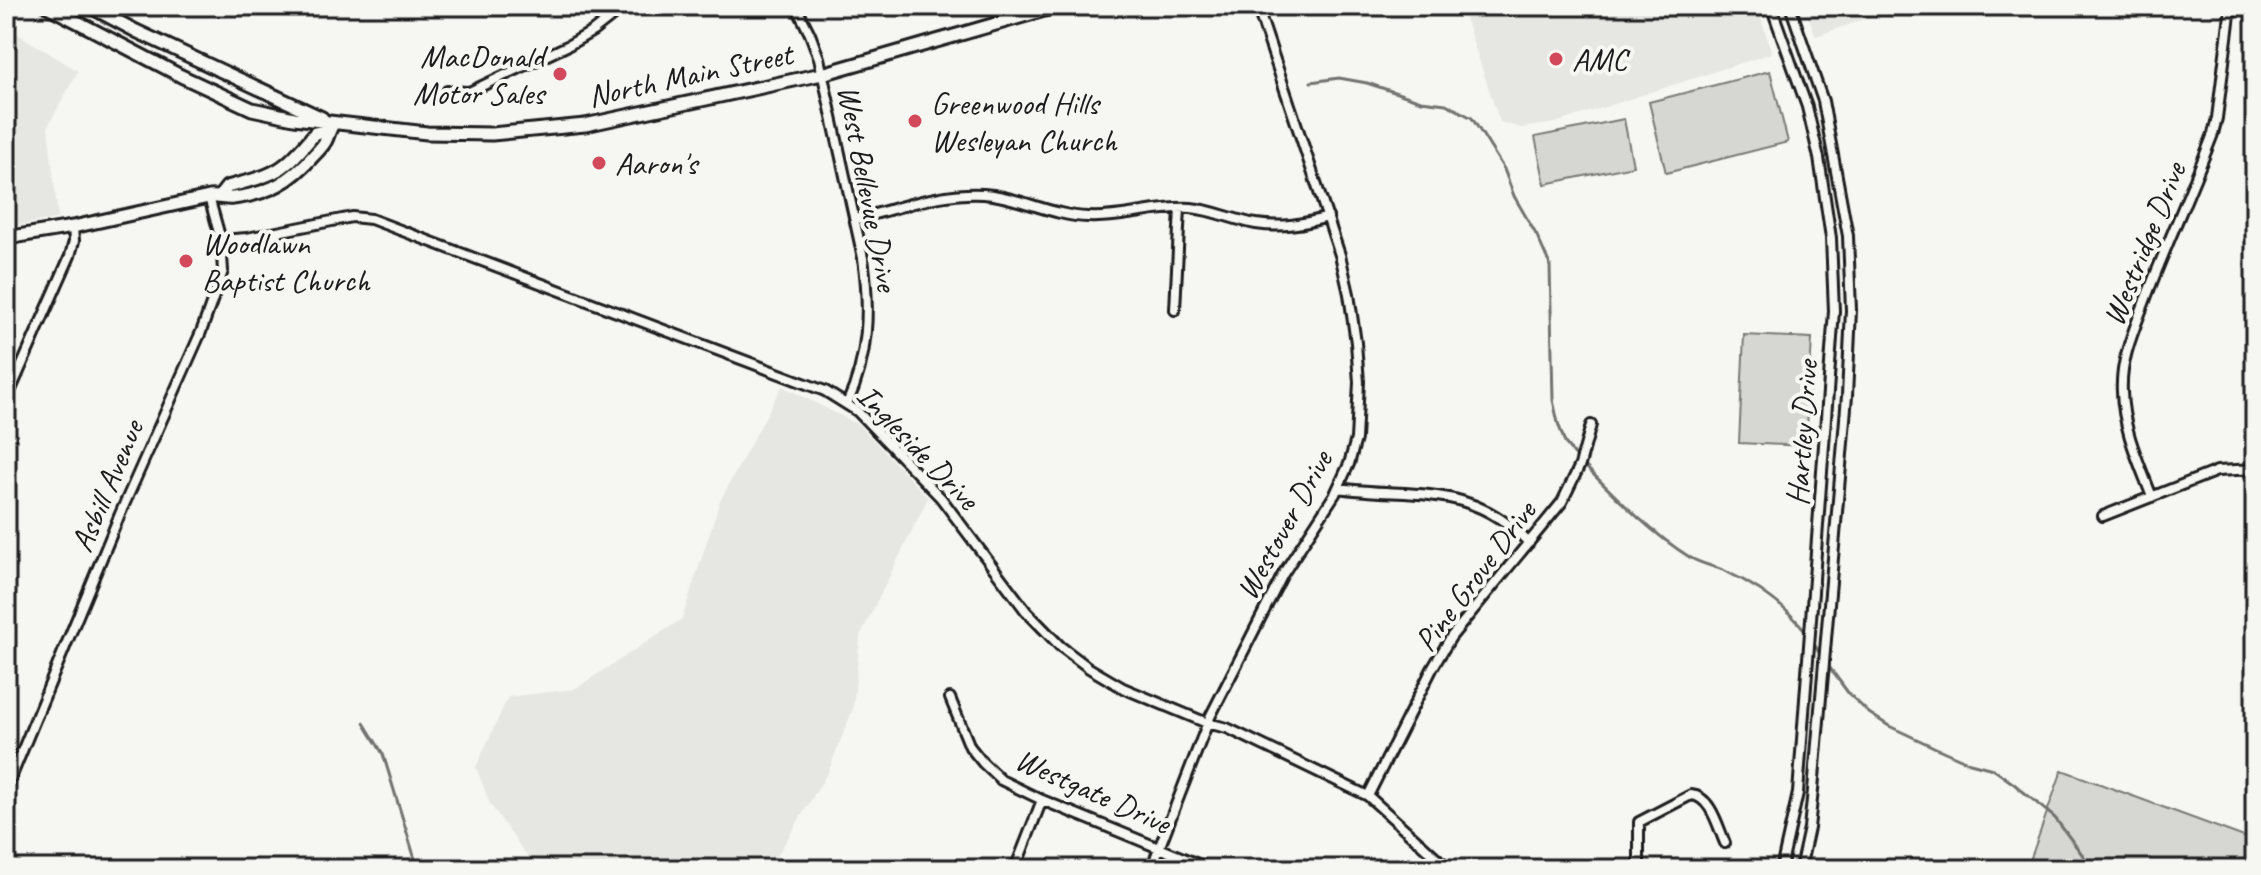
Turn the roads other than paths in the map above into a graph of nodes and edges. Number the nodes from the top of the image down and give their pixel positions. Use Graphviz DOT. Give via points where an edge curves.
graph roads {
  1 [pos="47,6"];
  2 [pos="89,6"];
  3 [pos="625,6"];
  4 [pos="796,6"];
  5 [pos="1058,6"];
  6 [pos="1257,6"];
  7 [pos="1771,6"];
  8 [pos="1790,6"];
  9 [pos="2231,6"];
  10 [pos="822,74"];
  11 [pos="447,91"];
  12 [pos="331,127"];
  13 [pos="215,197"];
  14 [pos="1180,208"];
  15 [pos="1328,217"];
  16 [pos="855,219"];
  17 [pos="73,227"];
  18 [pos="6,238"];
  19 [pos="221,240"];
  20 [pos="1175,310"];
  21 [pos="6,401"];
  22 [pos="847,404"];
  23 [pos="1591,425"];
  24 [pos="2255,469"];
  25 [pos="1338,488"];
  26 [pos="2152,497"];
  27 [pos="2103,516"];
  28 [pos="1529,543"];
  29 [pos="950,698"];
  30 [pos="1207,723"];
  31 [pos="6,790"];
  32 [pos="1368,796"];
  33 [pos="1042,800"];
  34 [pos="1725,843"];
  35 [pos="1160,847"];
  36 [pos="1015,869"];
  37 [pos="1151,869"];
  38 [pos="1210,869"];
  39 [pos="1449,869"];
  40 [pos="1639,869"];
  41 [pos="1781,869"];
  42 [pos="1800,869"];
  1 -- 12 [label="main road, North Main Street" via="252,109"];
  2 -- 12 [label="main road"];
  3 -- 11 [label="street" via="569,45 469,92"];
  4 -- 10 [label="street, West Bellevue Drive"];
  5 -- 10 [label="main road, North Main Street"];
  6 -- 15 [label="street, Westover Drive"];
  7 -- 41 [label="street, Hartley Drive" via="1819,158 1831,238 1834,324 1798,793"];
  8 -- 42 [label="street, Hartley Drive" via="1823,101 1848,236 1851,310 1821,701"];
  9 -- 26 [label="street, Westridge Drive" via="2213,134 2123,369 2125,420"];
  10 -- 12 [label="main road, North Main Street" via="541,130 492,134"];
  10 -- 16 [label="street, West Bellevue Drive"];
  12 -- 13 [label="main road" via="327,140 288,181 242,197"];
  13 -- 17 [label="main road"];
  13 -- 19 [label="street, Asbill Avenue"];
  14 -- 15 [label="street" via="1274,226"];
  14 -- 16 [label="street" via="1082,217 976,194"];
  14 -- 20 [label="street"];
  15 -- 25 [label="street, Westover Drive" via="1349,294 1359,382 1356,439"];
  16 -- 22 [label="street, West Bellevue Drive" via="868,306 862,364"];
  17 -- 18 [label="main road"];
  17 -- 21 [label="street" via="70,256"];
  19 -- 22 [label="street, Ingleside Drive" via="352,217 371,219 825,391"];
  19 -- 31 [label="street, Asbill Avenue" via="223,271 201,332"];
  22 -- 30 [label="street, Ingleside Drive" via="941,498 1026,611 1060,646 1123,688"];
  23 -- 28 [label="street, Pine Grove Drive" via="1568,491"];
  24 -- 26 [label="street" via="2217,471"];
  25 -- 28 [label="street" via="1467,501 1502,518"];
  25 -- 30 [label="street, Westover Drive" via="1283,574"];
  26 -- 27 [label="street"];
  28 -- 32 [label="street, Pine Grove Drive" via="1451,637"];
  29 -- 33 [label="street, Westgate Drive" via="970,747 983,763 1001,780"];
  30 -- 32 [label="street, Ingleside Drive"];
  30 -- 35 [label="street, Westover Drive"];
  32 -- 39 [label="street, Ingleside Drive"];
  33 -- 35 [label="street, Westgate Drive"];
  33 -- 36 [label="street"];
  34 -- 40 [label="street" via="1704,800 1691,795 1639,822"];
  35 -- 37 [label="street, Westover Drive"];
  35 -- 38 [label="street, Westgate Drive"];
}
